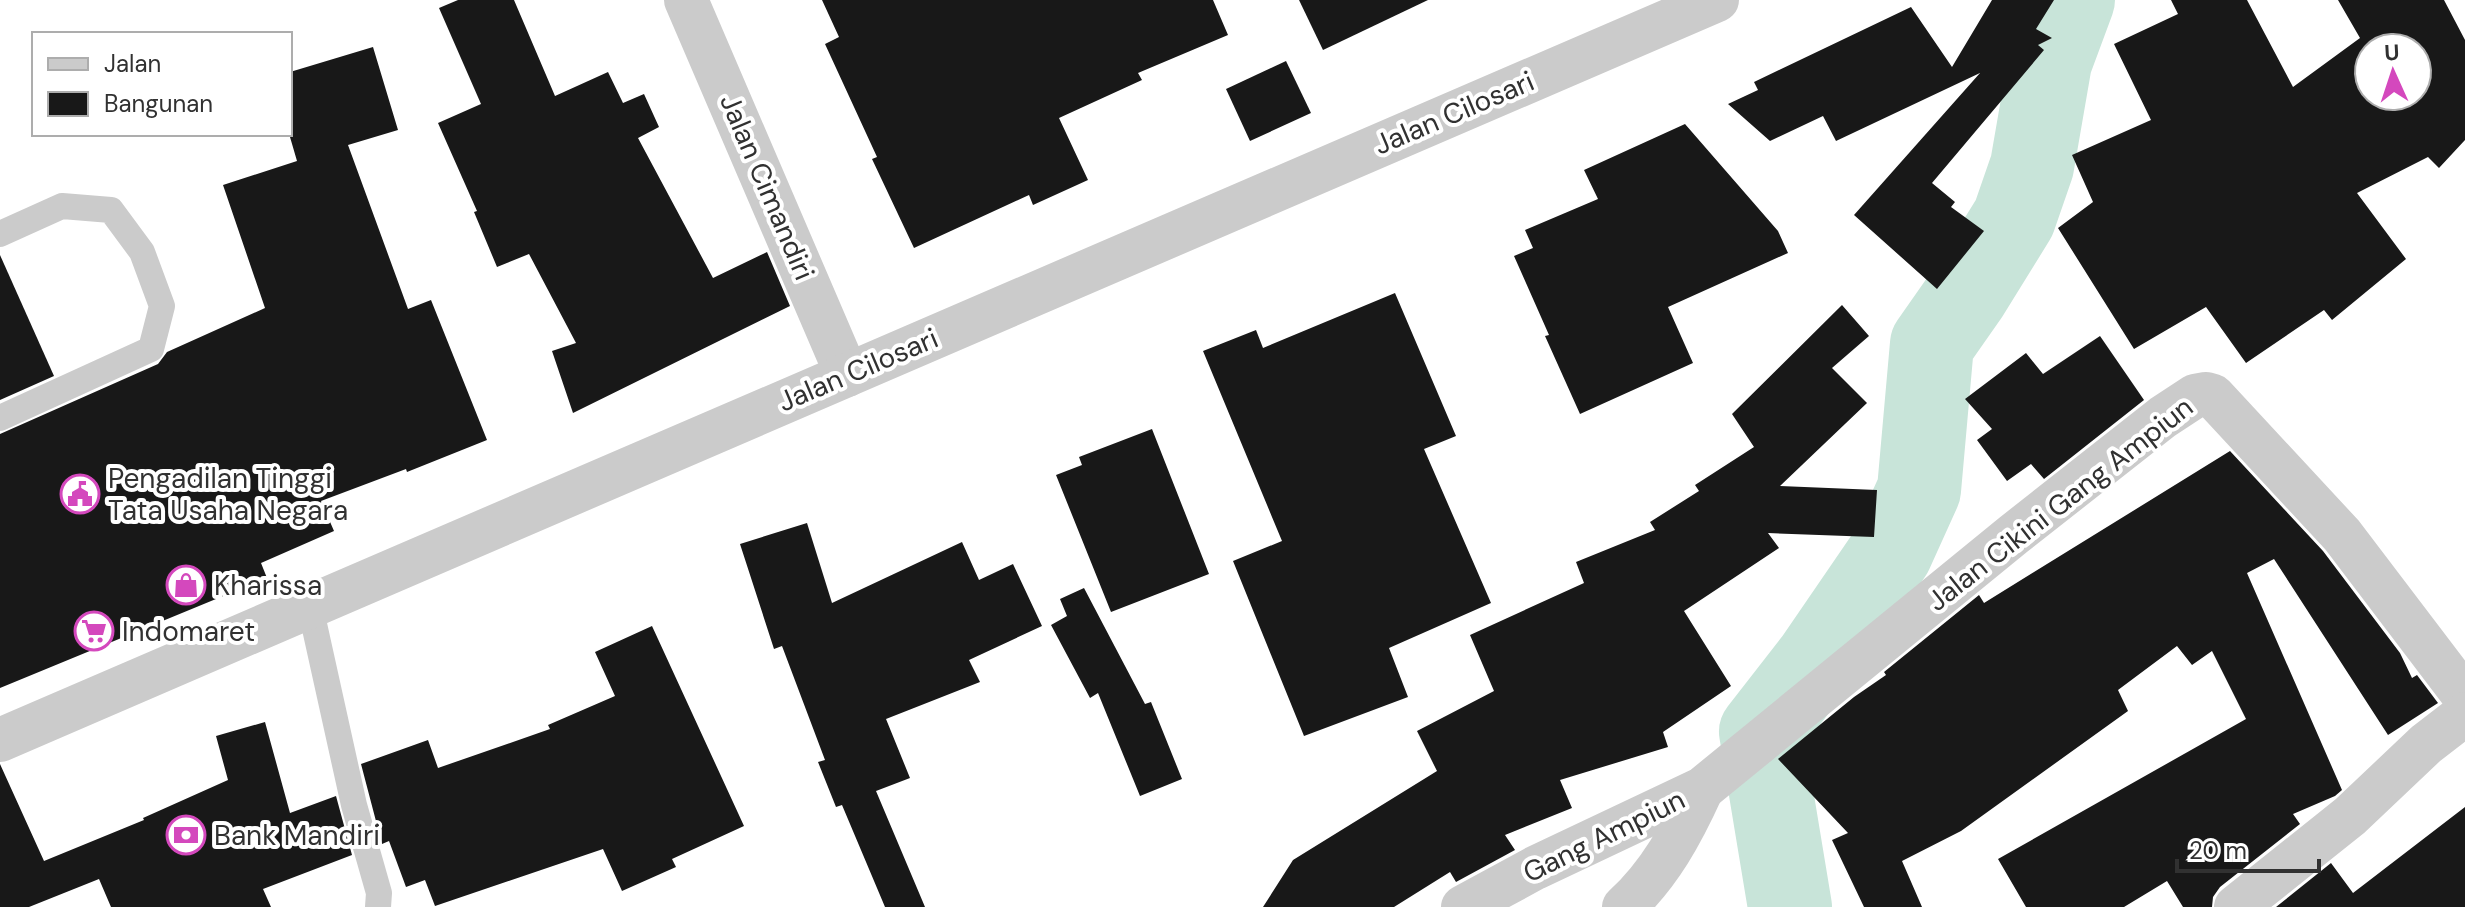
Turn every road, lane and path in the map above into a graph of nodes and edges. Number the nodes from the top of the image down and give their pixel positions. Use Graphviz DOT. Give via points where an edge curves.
graph roads {
  1 [pos="686,0"];
  2 [pos="1717,0"];
  3 [pos="0,234"];
  4 [pos="847,375"];
  5 [pos="0,418"];
  6 [pos="310,606"];
  7 [pos="2465,697"];
  8 [pos="2465,714"];
  9 [pos="1791,717"];
  10 [pos="0,740"];
  11 [pos="1717,778"];
  12 [pos="378,907"];
  13 [pos="1463,907"];
  14 [pos="1624,907"];
  15 [pos="2236,907"];
  1 -- 4 [label="street, Jalan Cimandiri"];
  2 -- 4 [label="street, Jalan Cilosari"];
  3 -- 5 [label="lane" via="62,206 111,210 142,252 162,306 151,349"];
  4 -- 6 [label="street, Jalan Cilosari"];
  6 -- 10 [label="street, Jalan Cilosari"];
  6 -- 12 [label="lane" via="379,893"];
  7 -- 9 [label="street, Jalan Cikini Gang Ampiun" via="2342,535 2206,394 2150,427"];
  8 -- 15 [label="street"];
  9 -- 11 [label="street, Gang Ampiun"];
  11 -- 13 [label="street, Gang Ampiun"];
  11 -- 14 [label="street, Gang Ampiun" via="1645,888"];
}
